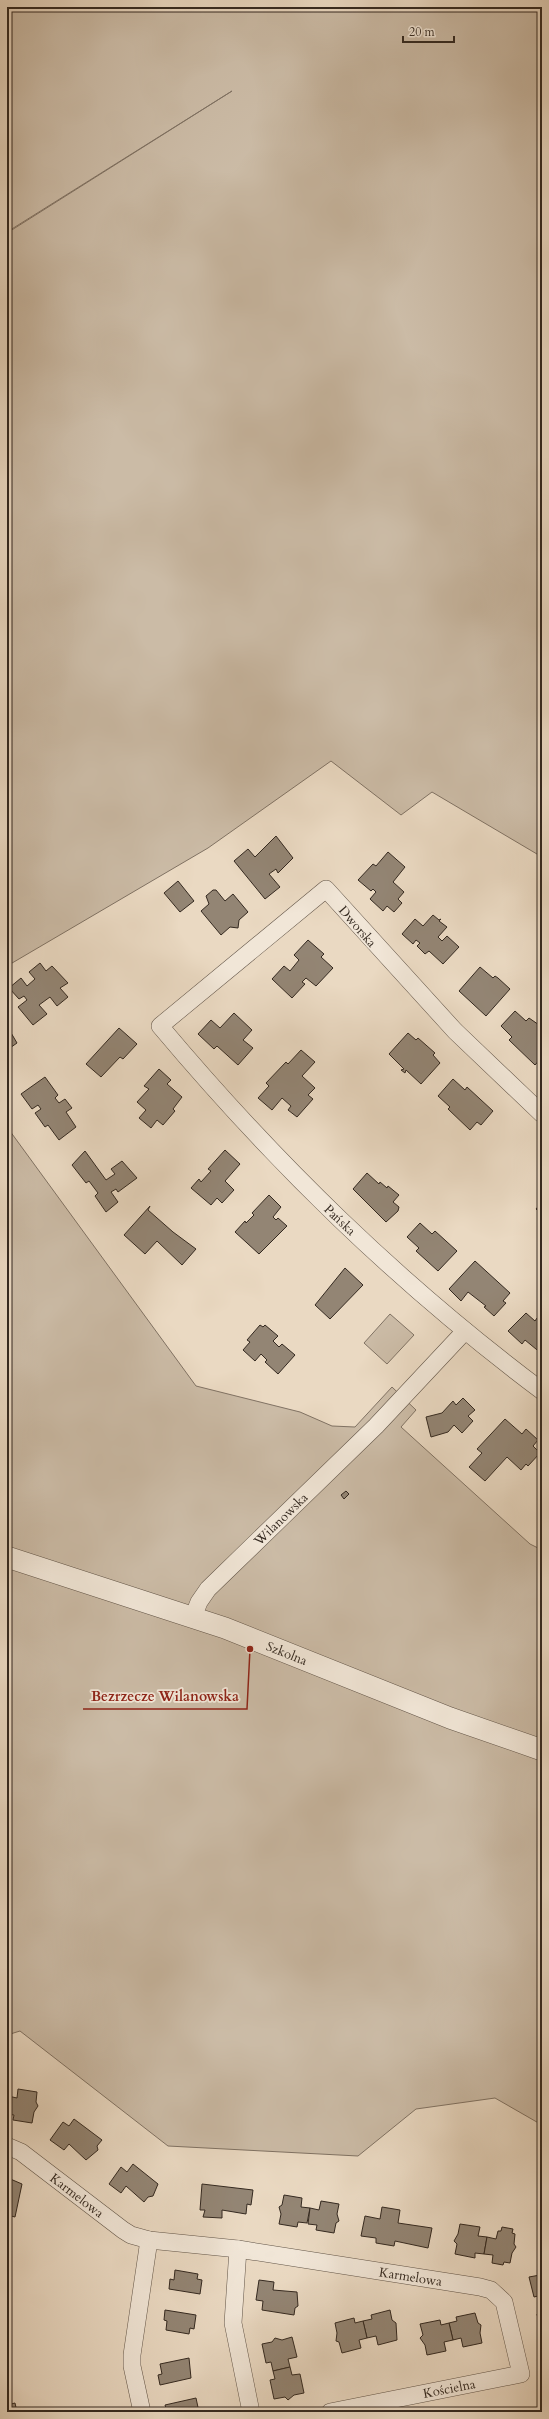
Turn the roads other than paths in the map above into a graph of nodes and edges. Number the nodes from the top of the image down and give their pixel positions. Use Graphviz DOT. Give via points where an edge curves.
graph roads {
  1 [pos="160,1026"];
  2 [pos="542,1114"];
  3 [pos="465,1331"];
  4 [pos="542,1391"];
  5 [pos="7,1558"];
  6 [pos="193,1617"];
  7 [pos="542,1750"];
  8 [pos="7,2146"];
  9 [pos="149,2240"];
  10 [pos="238,2249"];
  11 [pos="521,2374"];
  12 [pos="142,2412"];
  13 [pos="251,2412"];
  14 [pos="330,2412"];
  1 -- 2 [label="street, Dworska" via="326,889 450,1026"];
  1 -- 3 [label="street, Pańska" via="228,1106 296,1178 374,1254"];
  3 -- 4 [label="street, Pańska"];
  3 -- 6 [label="street, Wilanowska" via="376,1426 208,1589"];
  5 -- 6 [label="street, Szkolna"];
  6 -- 7 [label="street, Szkolna" via="261,1641 450,1718"];
  8 -- 9 [label="street, Karmelowa" via="21,2152 123,2230"];
  9 -- 10 [label="street, Karmelowa"];
  9 -- 12 [label="street" via="132,2355"];
  10 -- 11 [label="street, Karmelowa" via="491,2290 504,2302"];
  10 -- 13 [label="street" via="232,2318"];
  11 -- 14 [label="street, Kościelna"];
}
